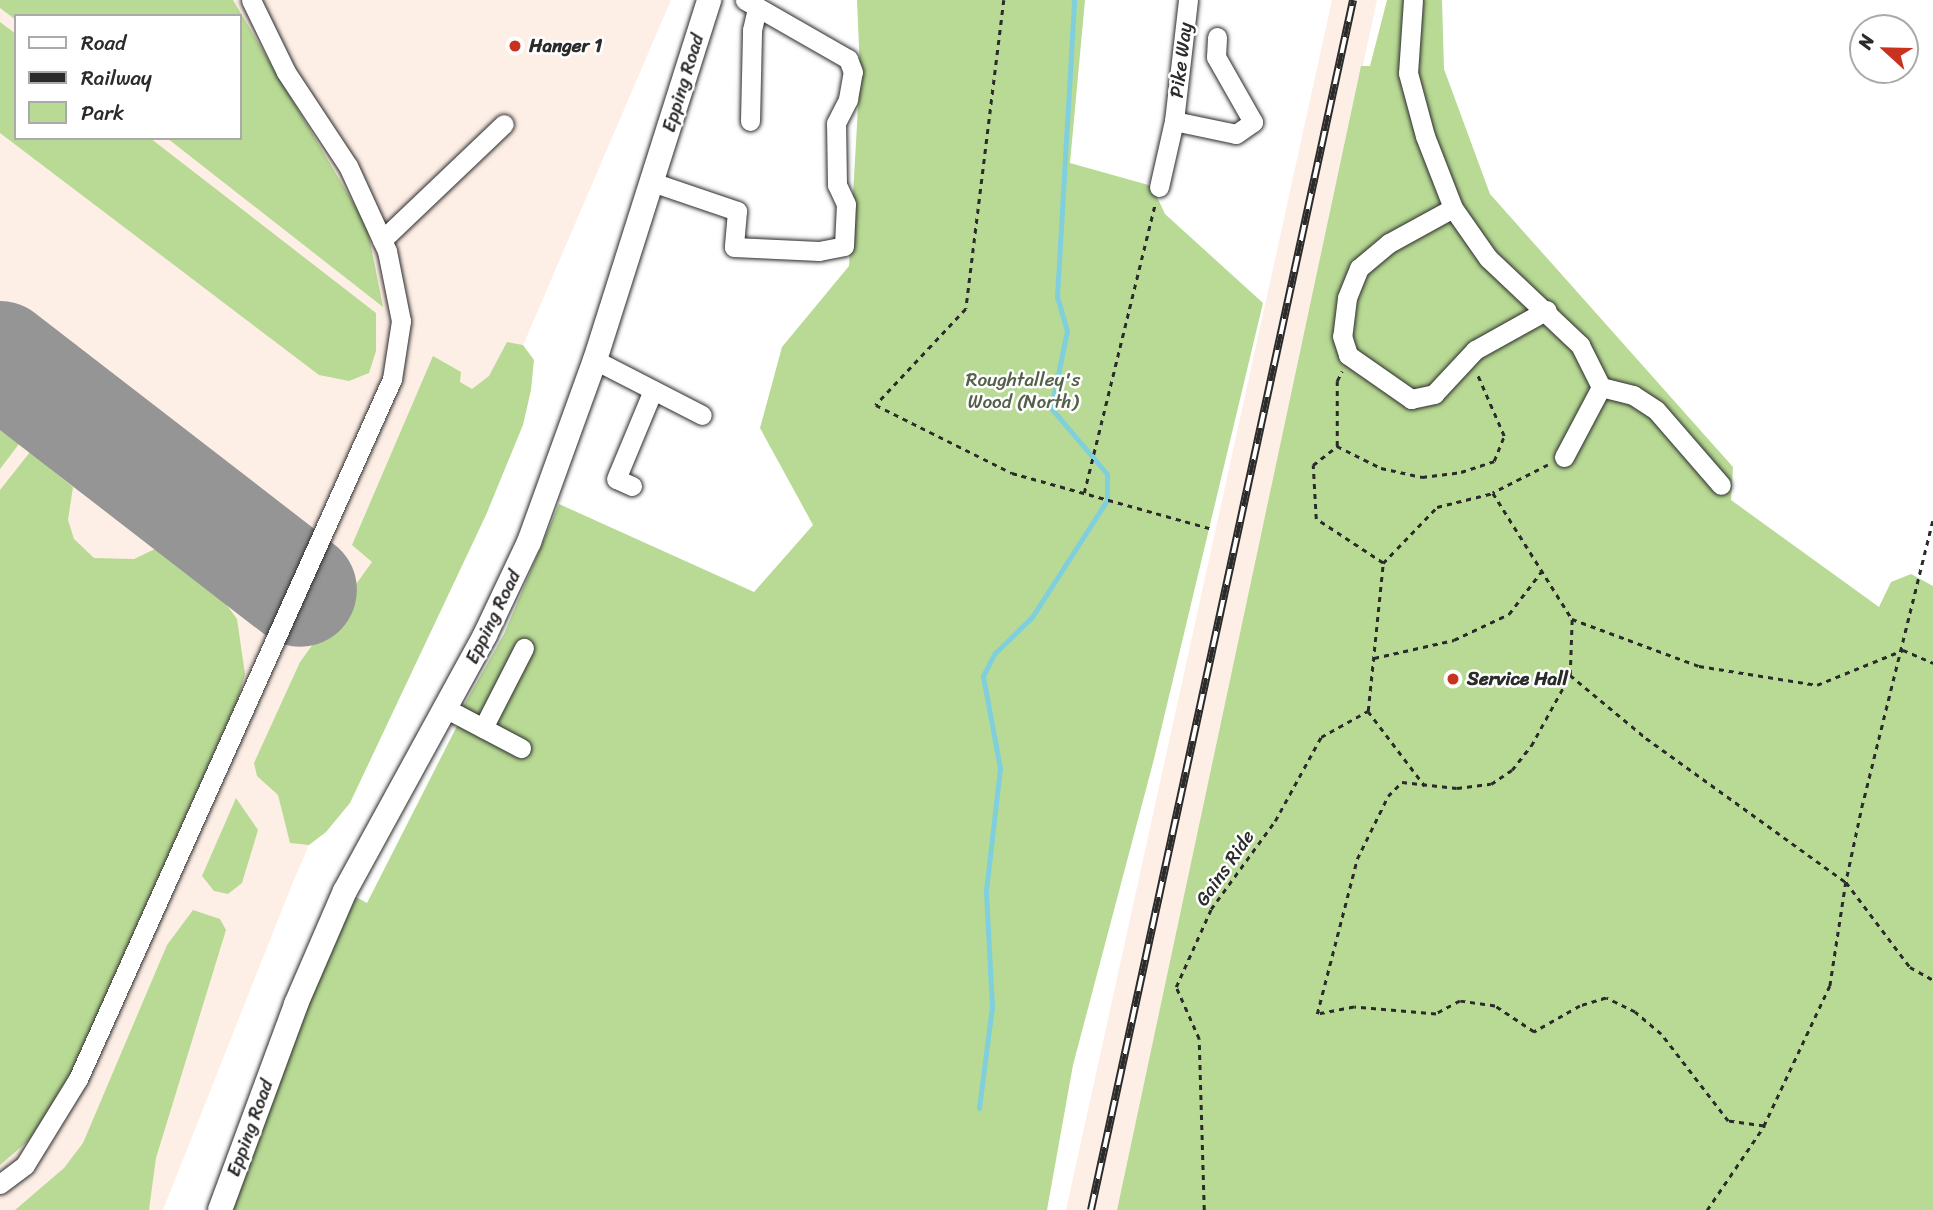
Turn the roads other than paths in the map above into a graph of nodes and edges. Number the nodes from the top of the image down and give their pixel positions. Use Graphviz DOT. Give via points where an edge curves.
graph roads {
  1 [pos="251,0"];
  2 [pos="709,0"];
  3 [pos="1188,0"];
  4 [pos="1413,0"];
  5 [pos="751,4"];
  6 [pos="1217,37"];
  7 [pos="750,121"];
  8 [pos="1174,121"];
  9 [pos="504,124"];
  10 [pos="652,182"];
  11 [pos="1159,187"];
  12 [pos="1453,208"];
  13 [pos="382,240"];
  14 [pos="1547,310"];
  15 [pos="595,360"];
  16 [pos="1601,387"];
  17 [pos="653,390"];
  18 [pos="702,415"];
  19 [pos="1564,457"];
  20 [pos="1721,485"];
  21 [pos="632,486"];
  22 [pos="524,648"];
  23 [pos="445,708"];
  24 [pos="483,728"];
  25 [pos="520,748"];
  26 [pos="0,1184"];
  27 [pos="220,1210"];
  1 -- 13 [label="street" via="286,72 348,166"];
  2 -- 10 [label="main road, Epping Road"];
  3 -- 8 [label="street, Pike Way"];
  4 -- 12 [label="street" via="1408,73 1425,136"];
  5 -- 7 [label="street"];
  5 -- 10 [label="street" via="848,59 853,72 836,123 837,185 846,204 844,246 819,251 734,247 737,212"];
  6 -- 8 [label="street, Pike Way" via="1216,57 1253,122 1236,134"];
  8 -- 11 [label="street, Pike Way"];
  9 -- 13 [label="street"];
  10 -- 15 [label="main road, Epping Road"];
  12 -- 14 [label="street" via="1488,258"];
  12 -- 14 [label="street" via="1389,243 1359,268 1347,298 1342,336 1348,355 1411,399 1434,394 1486,343"];
  13 -- 26 [label="street" via="401,321 392,379 78,1079 25,1165"];
  14 -- 16 [label="street" via="1580,345"];
  15 -- 17 [label="street"];
  15 -- 23 [label="main road, Epping Road" via="529,542"];
  16 -- 19 [label="street"];
  16 -- 20 [label="street" via="1633,395 1656,410"];
  17 -- 18 [label="street"];
  17 -- 21 [label="street" via="616,479"];
  22 -- 24 [label="street"];
  23 -- 24 [label="street"];
  23 -- 27 [label="main road, Epping Road" via="345,891 296,1004"];
  24 -- 25 [label="street"];
}
